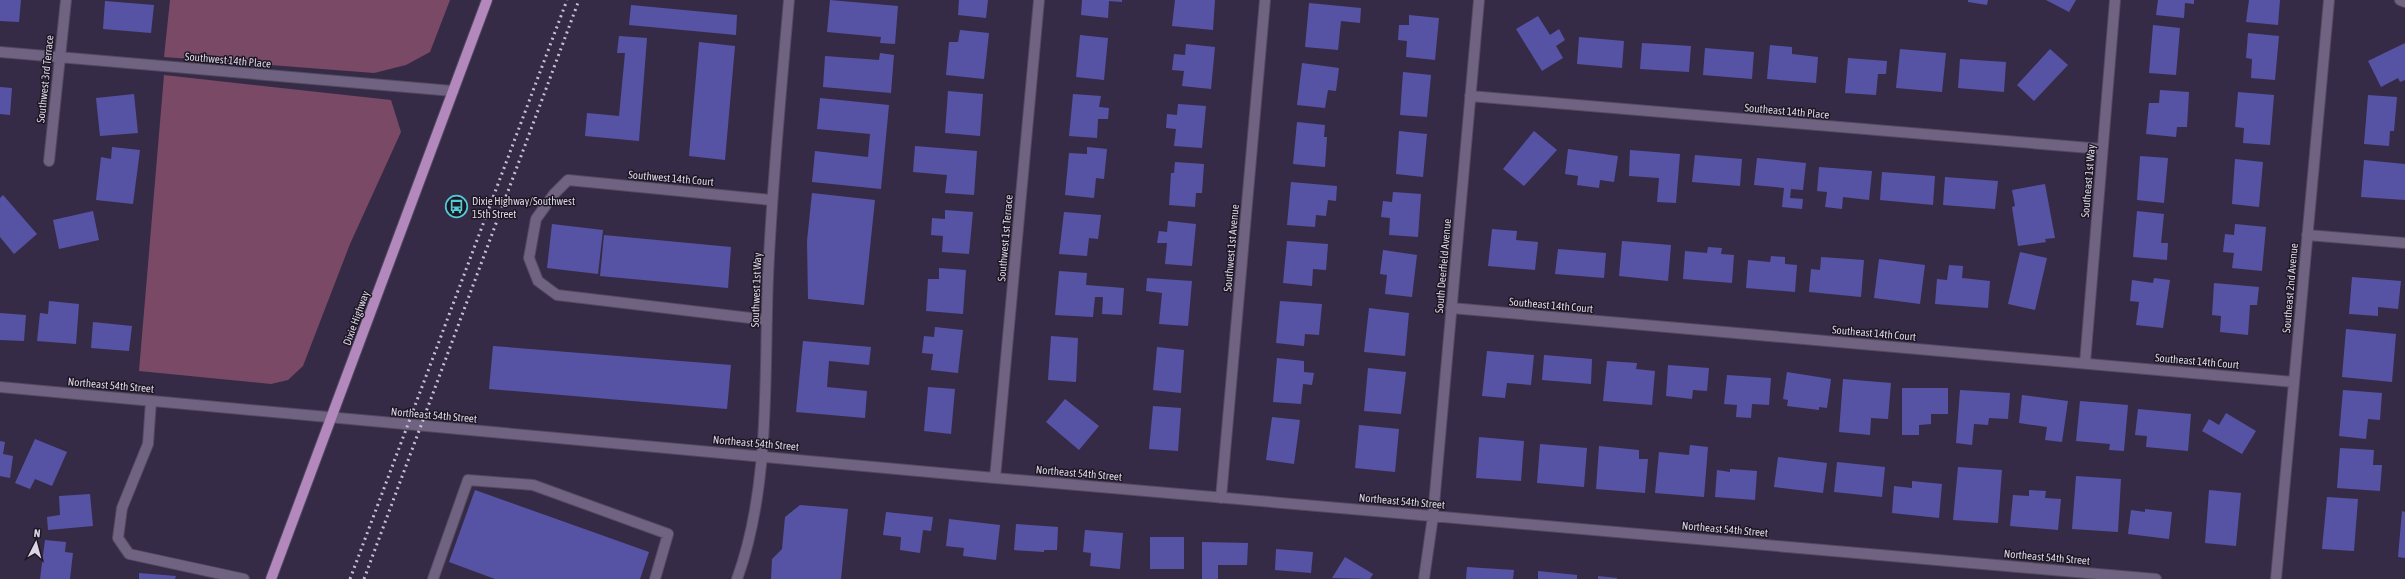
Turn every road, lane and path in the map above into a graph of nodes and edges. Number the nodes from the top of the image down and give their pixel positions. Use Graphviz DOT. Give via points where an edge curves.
graph roads {
  1 [pos="66,0"];
  2 [pos="487,0"];
  3 [pos="789,0"];
  4 [pos="1039,0"];
  5 [pos="1265,0"];
  6 [pos="1480,0"];
  7 [pos="2115,0"];
  8 [pos="2329,0"];
  9 [pos="2400,0"];
  10 [pos="2405,2"];
  11 [pos="0,52"];
  12 [pos="59,57"];
  13 [pos="453,91"];
  14 [pos="1470,96"];
  15 [pos="2102,149"];
  16 [pos="49,161"];
  17 [pos="772,200"];
  18 [pos="2307,236"];
  19 [pos="2405,243"];
  20 [pos="1451,308"];
  21 [pos="767,320"];
  22 [pos="2085,363"];
  23 [pos="2294,382"];
  24 [pos="0,387"];
  25 [pos="151,401"];
  26 [pos="332,417"];
  27 [pos="762,456"];
  28 [pos="995,478"];
  29 [pos="1221,498"];
  30 [pos="1433,516"];
  31 [pos="212,575"];
  32 [pos="2058,575"];
  33 [pos="244,579"];
  34 [pos="271,579"];
  35 [pos="433,579"];
  36 [pos="655,579"];
  37 [pos="737,579"];
  38 [pos="1424,579"];
  39 [pos="2156,579"];
  40 [pos="2276,579"];
  1 -- 12 [label="street, Southwest 3rd Terrace"];
  2 -- 13 [label="main road, Dixie Highway"];
  3 -- 17 [label="street, Southwest 1st Way"];
  4 -- 28 [label="street, Southwest 1st Terrace"];
  5 -- 29 [label="street, Southwest 1st Avenue"];
  6 -- 14 [label="street, South Deerfield Avenue"];
  7 -- 15 [label="street, Southeast 1st Way"];
  8 -- 18 [label="street, Southeast 2nd Avenue"];
  9 -- 10 [label="street"];
  11 -- 12 [label="street, Southwest 14th Place"];
  12 -- 13 [label="street, Southwest 14th Place"];
  12 -- 16 [label="street, Southwest 3rd Terrace"];
  13 -- 26 [label="main road, Dixie Highway"];
  14 -- 15 [label="street, Southeast 14th Place"];
  14 -- 20 [label="street, South Deerfield Avenue"];
  15 -- 22 [label="street, Southeast 1st Way"];
  17 -- 21 [label="street, Southwest 1st Way"];
  17 -- 21 [label="street, Southwest 14th Court" via="568,180 536,219 529,258 538,281 557,295"];
  18 -- 19 [label="street"];
  18 -- 23 [label="street, Southeast 2nd Avenue"];
  20 -- 22 [label="street, Southeast 14th Court"];
  20 -- 30 [label="street, South Deerfield Avenue"];
  21 -- 27 [label="street, Southwest 1st Way"];
  22 -- 23 [label="street, Southeast 14th Court"];
  23 -- 40 [label="street, Southeast 2nd Avenue"];
  24 -- 25 [label="street, Northeast 54th Street"];
  25 -- 26 [label="street, Northeast 54th Street"];
  25 -- 31 [label="street" via="148,444 122,508 118,538 129,554"];
  26 -- 27 [label="street, Northeast 54th Street"];
  26 -- 34 [label="main road, Dixie Highway"];
  27 -- 28 [label="street, Northeast 54th Street"];
  27 -- 37 [label="street, Southwest 1st Way" via="746,554"];
  28 -- 29 [label="street, Northeast 54th Street"];
  29 -- 30 [label="street, Northeast 54th Street"];
  30 -- 32 [label="street, Northeast 54th Street"];
  30 -- 38 [label="street, South Deerfield Avenue"];
  31 -- 33 [label="street"];
  32 -- 39 [label="street, Northeast 54th Street"];
  35 -- 36 [label="street" via="468,480 534,485 668,534"];
}
